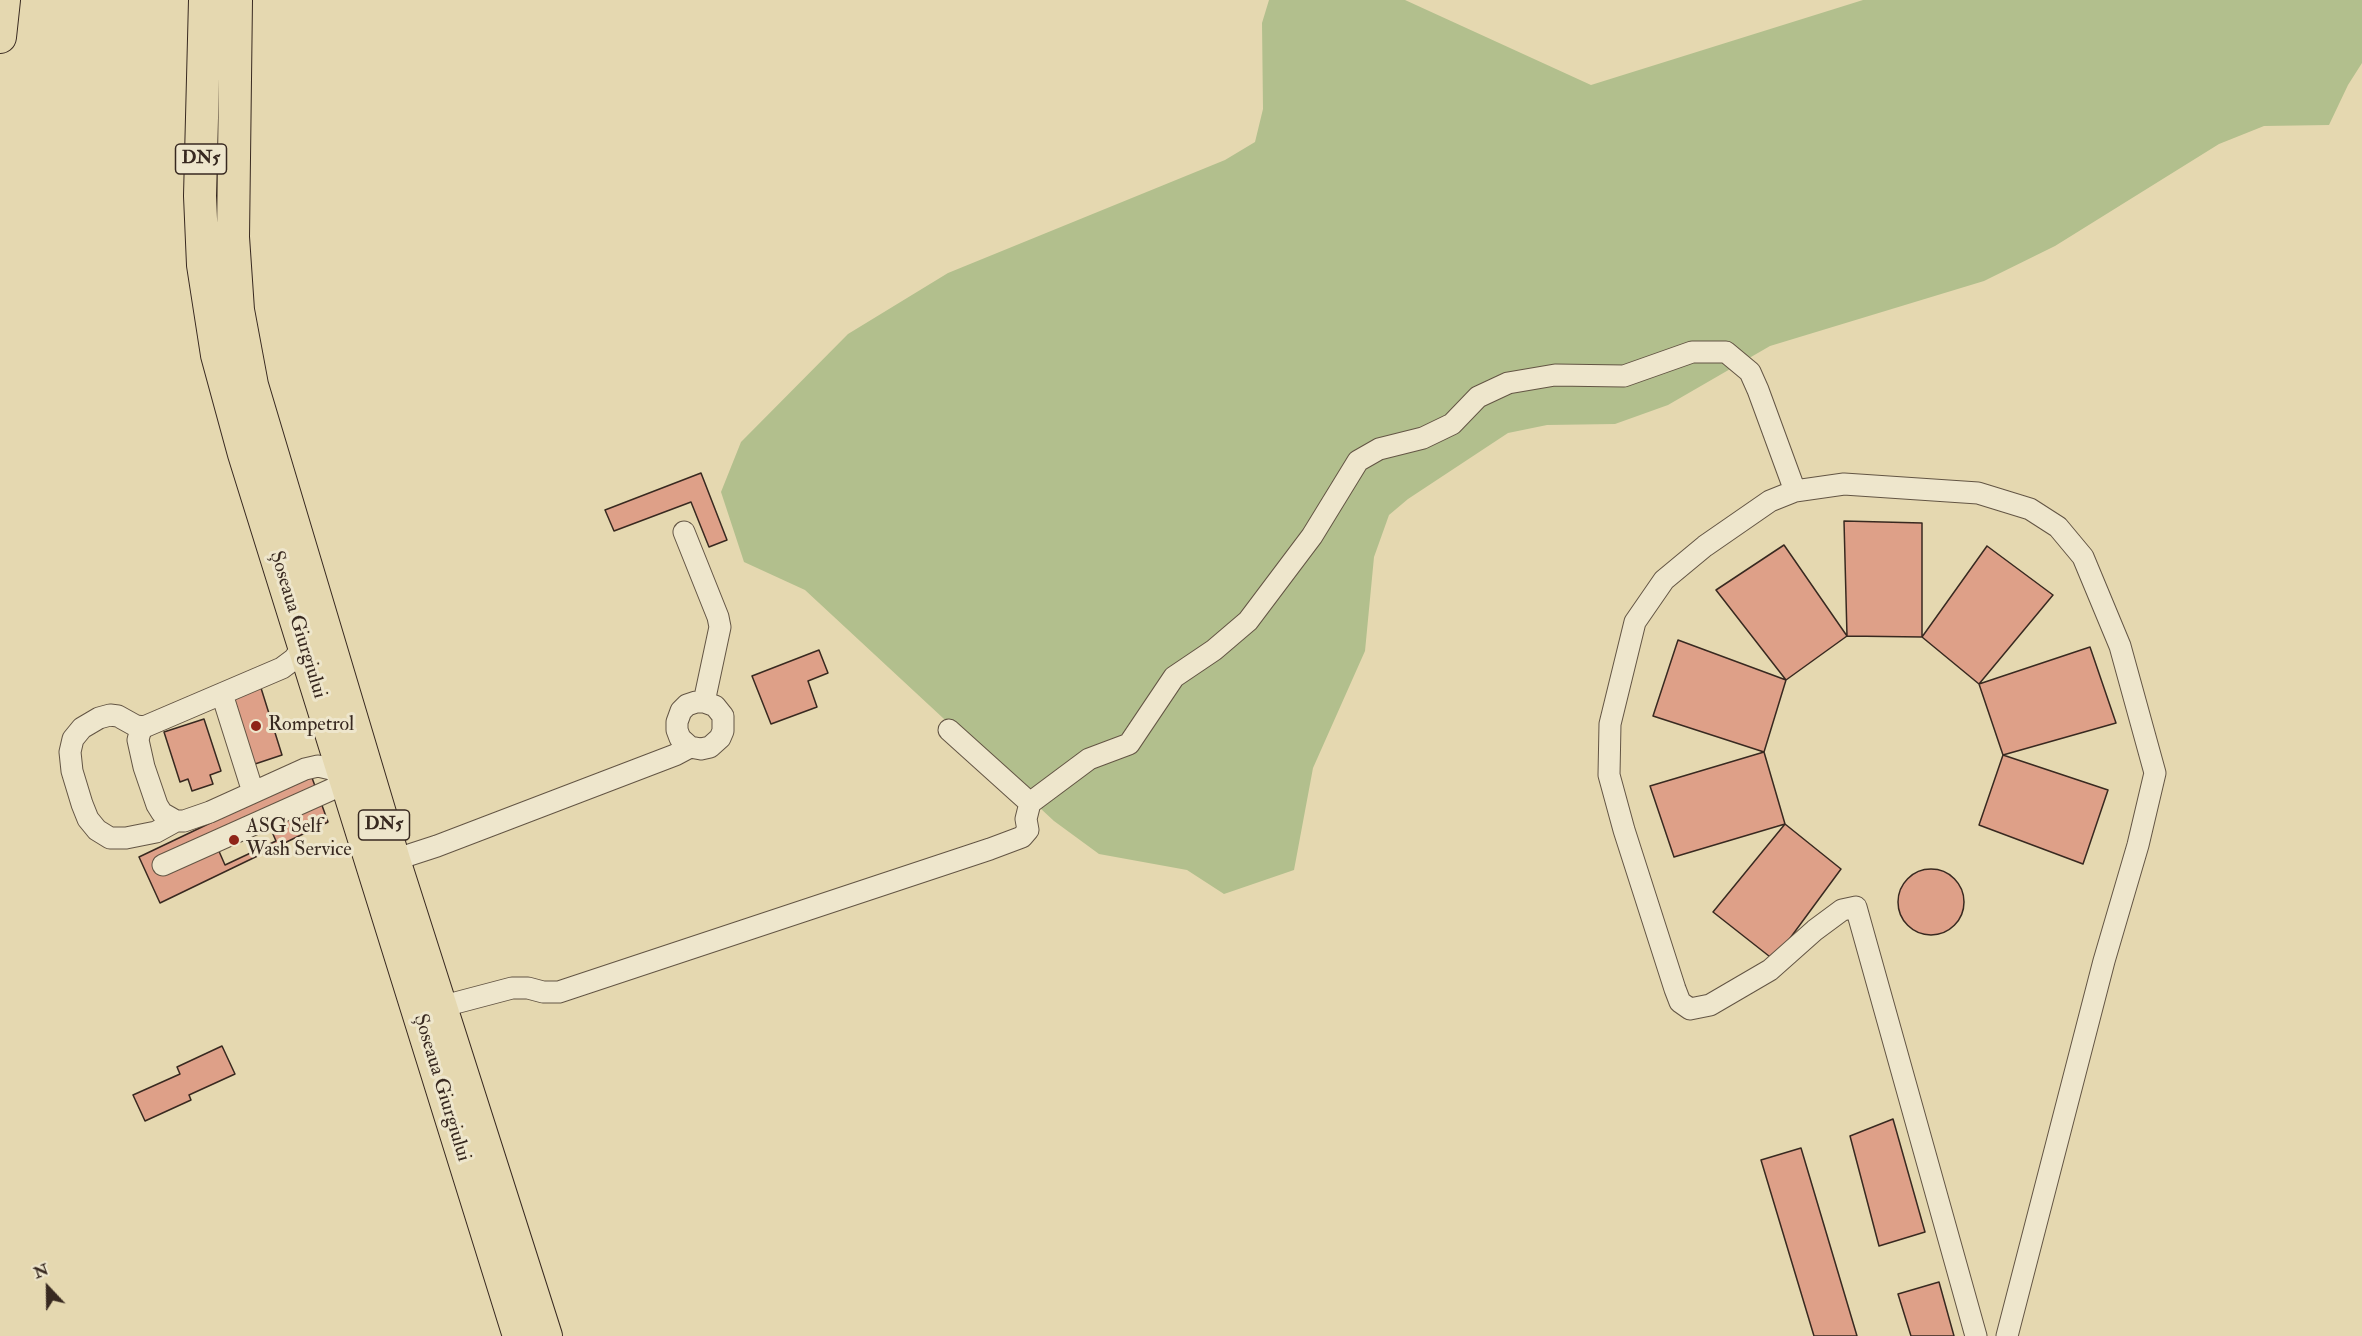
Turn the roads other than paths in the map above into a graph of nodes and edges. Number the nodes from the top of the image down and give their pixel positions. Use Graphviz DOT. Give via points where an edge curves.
graph roads {
  1 [pos="4,0"];
  2 [pos="205,0"];
  3 [pos="236,0"];
  4 [pos="0,37"];
  5 [pos="1795,491"];
  6 [pos="684,532"];
  7 [pos="303,646"];
  8 [pos="222,694"];
  9 [pos="704,702"];
  10 [pos="144,727"];
  11 [pos="949,730"];
  12 [pos="690,747"];
  13 [pos="345,780"];
  14 [pos="253,792"];
  15 [pos="1030,803"];
  16 [pos="176,821"];
  17 [pos="394,860"];
  18 [pos="163,866"];
  19 [pos="440,1006"];
  20 [pos="519,1336"];
  21 [pos="546,1336"];
  22 [pos="1976,1336"];
  23 [pos="2007,1336"];
  1 -- 4 [label="highway"];
  2 -- 7 [label="highway, Șoseaua Giurgiului / DN5" via="202,265 228,400"];
  3 -- 17 [label="highway, Șoseaua Giurgiului / DN5" via="233,237 245,352"];
  5 -- 15 [label="lane" via="1750,372 1726,352 1692,352 1624,376 1555,375 1508,383 1478,397 1452,424 1423,438 1378,448 1358,462 1312,536 1248,621 1174,677 1129,744 1089,759"];
  5 -- 22 [label="lane" via="1770,501 1705,546 1664,580 1635,622 1610,724 1609,775 1675,989 1680,1002 1689,1009 1710,1005 1770,970 1842,910 1856,908"];
  5 -- 23 [label="lane" via="1844,484 1978,493 2030,509 2058,527 2083,557 2120,646 2155,773"];
  6 -- 9 [label="lane" via="720,627"];
  7 -- 8 [label="lane" via="282,668"];
  7 -- 13 [label="highway, Șoseaua Giurgiului / DN5"];
  8 -- 10 [label="lane"];
  8 -- 14 [label="lane"];
  9 -- 12 [label="lane" via="687,705 676,722 680,738"];
  9 -- 12 [label="lane" via="715,706 723,716 723,731 710,747"];
  10 -- 16 [label="lane" via="138,740 147,777 162,813"];
  10 -- 16 [label="lane" via="110,715 82,728 70,752 82,804 97,830 110,838 156,832"];
  11 -- 15 [label="lane"];
  12 -- 17 [label="lane"];
  13 -- 14 [label="lane" via="331,769 318,766"];
  13 -- 18 [label="lane"];
  13 -- 20 [label="highway, Șoseaua Giurgiului / DN5"];
  14 -- 16 [label="lane" via="210,812"];
  15 -- 19 [label="lane" via="1028,830 1022,837 990,849 559,992 512,988"];
  17 -- 19 [label="highway, Șoseaua Giurgiului / DN5"];
  19 -- 21 [label="highway, Șoseaua Giurgiului / DN5"];
}
